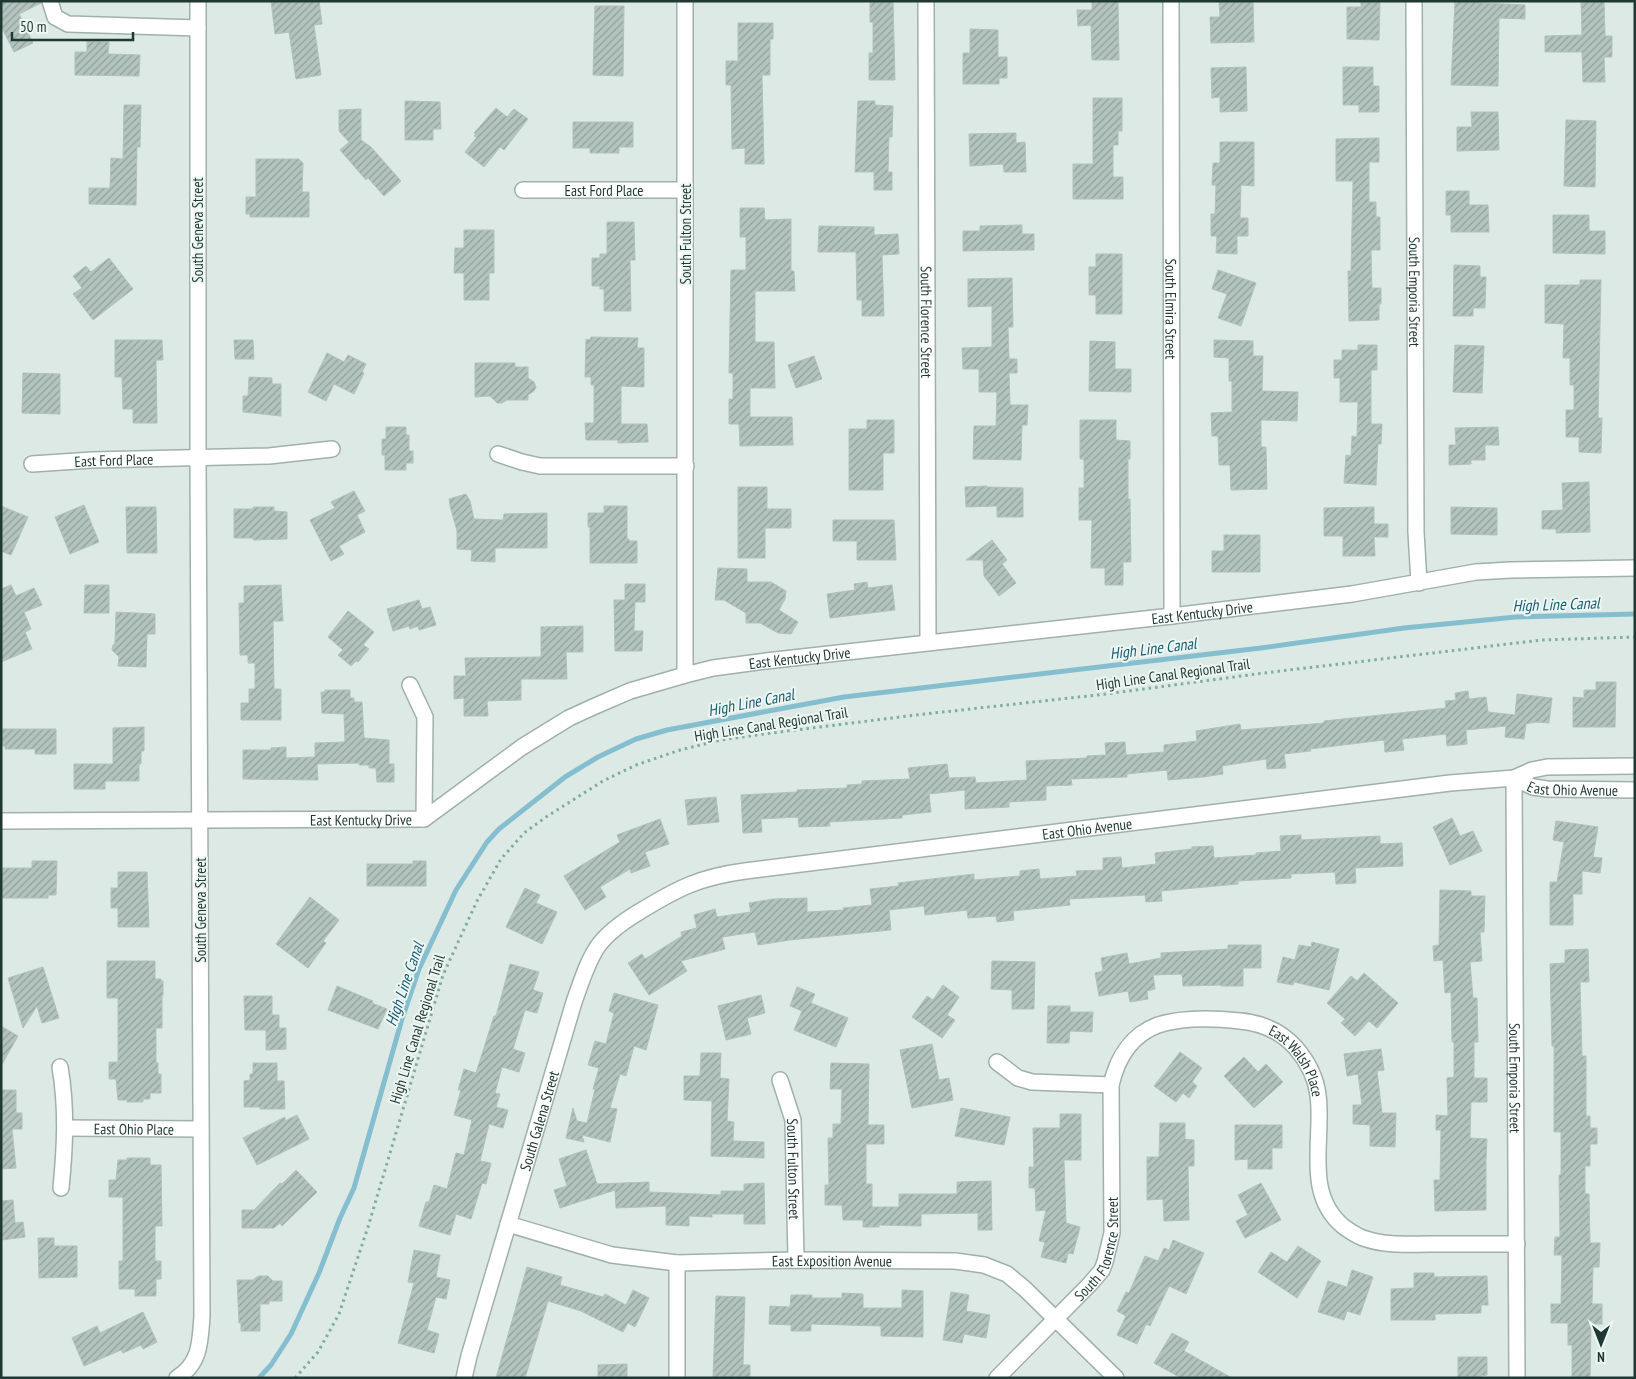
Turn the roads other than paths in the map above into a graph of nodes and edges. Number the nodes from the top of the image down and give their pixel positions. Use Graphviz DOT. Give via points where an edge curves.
graph roads {
  1 [pos="50,1"];
  2 [pos="198,1"];
  3 [pos="685,1"];
  4 [pos="926,1"];
  5 [pos="1171,1"];
  6 [pos="1414,1"];
  7 [pos="198,28"];
  8 [pos="523,190"];
  9 [pos="685,190"];
  10 [pos="332,449"];
  11 [pos="498,454"];
  12 [pos="198,458"];
  13 [pos="32,464"];
  14 [pos="686,466"];
  15 [pos="1635,568"];
  16 [pos="1419,583"];
  17 [pos="1172,616"];
  18 [pos="928,642"];
  19 [pos="685,675"];
  20 [pos="410,685"];
  21 [pos="1635,766"];
  22 [pos="1514,778"];
  23 [pos="1635,790"];
  24 [pos="424,819"];
  25 [pos="200,820"];
  26 [pos="1,821"];
  27 [pos="664,896"];
  28 [pos="996,1062"];
  29 [pos="60,1067"];
  30 [pos="780,1080"];
  31 [pos="1111,1085"];
  32 [pos="66,1128"];
  33 [pos="200,1129"];
  34 [pos="61,1188"];
  35 [pos="508,1224"];
  36 [pos="1517,1244"];
  37 [pos="796,1260"];
  38 [pos="676,1263"];
  39 [pos="1056,1319"];
  40 [pos="178,1378"];
  41 [pos="464,1378"];
  42 [pos="677,1378"];
  43 [pos="997,1378"];
  44 [pos="1116,1378"];
  45 [pos="1517,1378"];
  1 -- 7 [label="street" via="55,17 68,24"];
  2 -- 7 [label="street, South Geneva Street"];
  3 -- 9 [label="street, South Fulton Street"];
  4 -- 18 [label="street, South Florence Street"];
  5 -- 17 [label="street, South Elmira Street"];
  6 -- 16 [label="street, South Emporia Street"];
  7 -- 12 [label="street, South Geneva Street"];
  8 -- 9 [label="street, East Ford Place"];
  9 -- 14 [label="street, South Fulton Street"];
  10 -- 12 [label="street" via="269,456"];
  11 -- 14 [label="street" via="540,466"];
  12 -- 13 [label="street, East Ford Place"];
  12 -- 25 [label="street, South Geneva Street"];
  14 -- 19 [label="street, South Fulton Street"];
  15 -- 16 [label="street, East Kentucky Drive" via="1504,570"];
  16 -- 17 [label="street, East Kentucky Drive"];
  17 -- 18 [label="street, East Kentucky Drive"];
  18 -- 19 [label="street, East Kentucky Drive" via="736,664"];
  19 -- 24 [label="street, East Kentucky Drive" via="630,691 569,718 522,747"];
  20 -- 24 [label="street" via="425,717"];
  21 -- 22 [label="street, East Ohio Avenue" via="1547,767"];
  22 -- 23 [label="street, East Ohio Avenue" via="1533,787 1547,789"];
  22 -- 27 [label="street, East Ohio Avenue" via="1450,782 746,870 699,880"];
  22 -- 36 [label="street, South Emporia Street"];
  24 -- 25 [label="street, East Kentucky Drive"];
  25 -- 26 [label="street, East Kentucky Drive"];
  25 -- 33 [label="street, South Geneva Street"];
  27 -- 35 [label="street, South Galena Street" via="609,933 586,969"];
  28 -- 31 [label="street" via="1018,1078 1032,1082"];
  29 -- 32 [label="street"];
  30 -- 37 [label="street, South Fulton Street" via="793,1120"];
  31 -- 36 [label="street, East Walsh Place" via="1125,1050 1152,1027 1173,1021 1217,1019 1272,1028 1302,1054 1314,1079 1319,1104 1319,1188 1335,1219 1354,1234 1379,1242"];
  31 -- 39 [label="street, South Florence Street" via="1110,1245 1098,1275"];
  32 -- 33 [label="street, East Ohio Place"];
  32 -- 34 [label="street"];
  33 -- 40 [label="street, South Geneva Street" via="202,1316 195,1362"];
  35 -- 38 [label="street, East Exposition Avenue" via="612,1255"];
  35 -- 41 [label="street, South Galena Street"];
  36 -- 45 [label="street, South Emporia Street"];
  37 -- 38 [label="street, East Exposition Avenue"];
  37 -- 39 [label="street, East Exposition Avenue" via="984,1265 1014,1279"];
  38 -- 42 [label="street"];
  39 -- 43 [label="street, South Florence Street"];
  39 -- 44 [label="street, East Exposition Avenue"];
}
